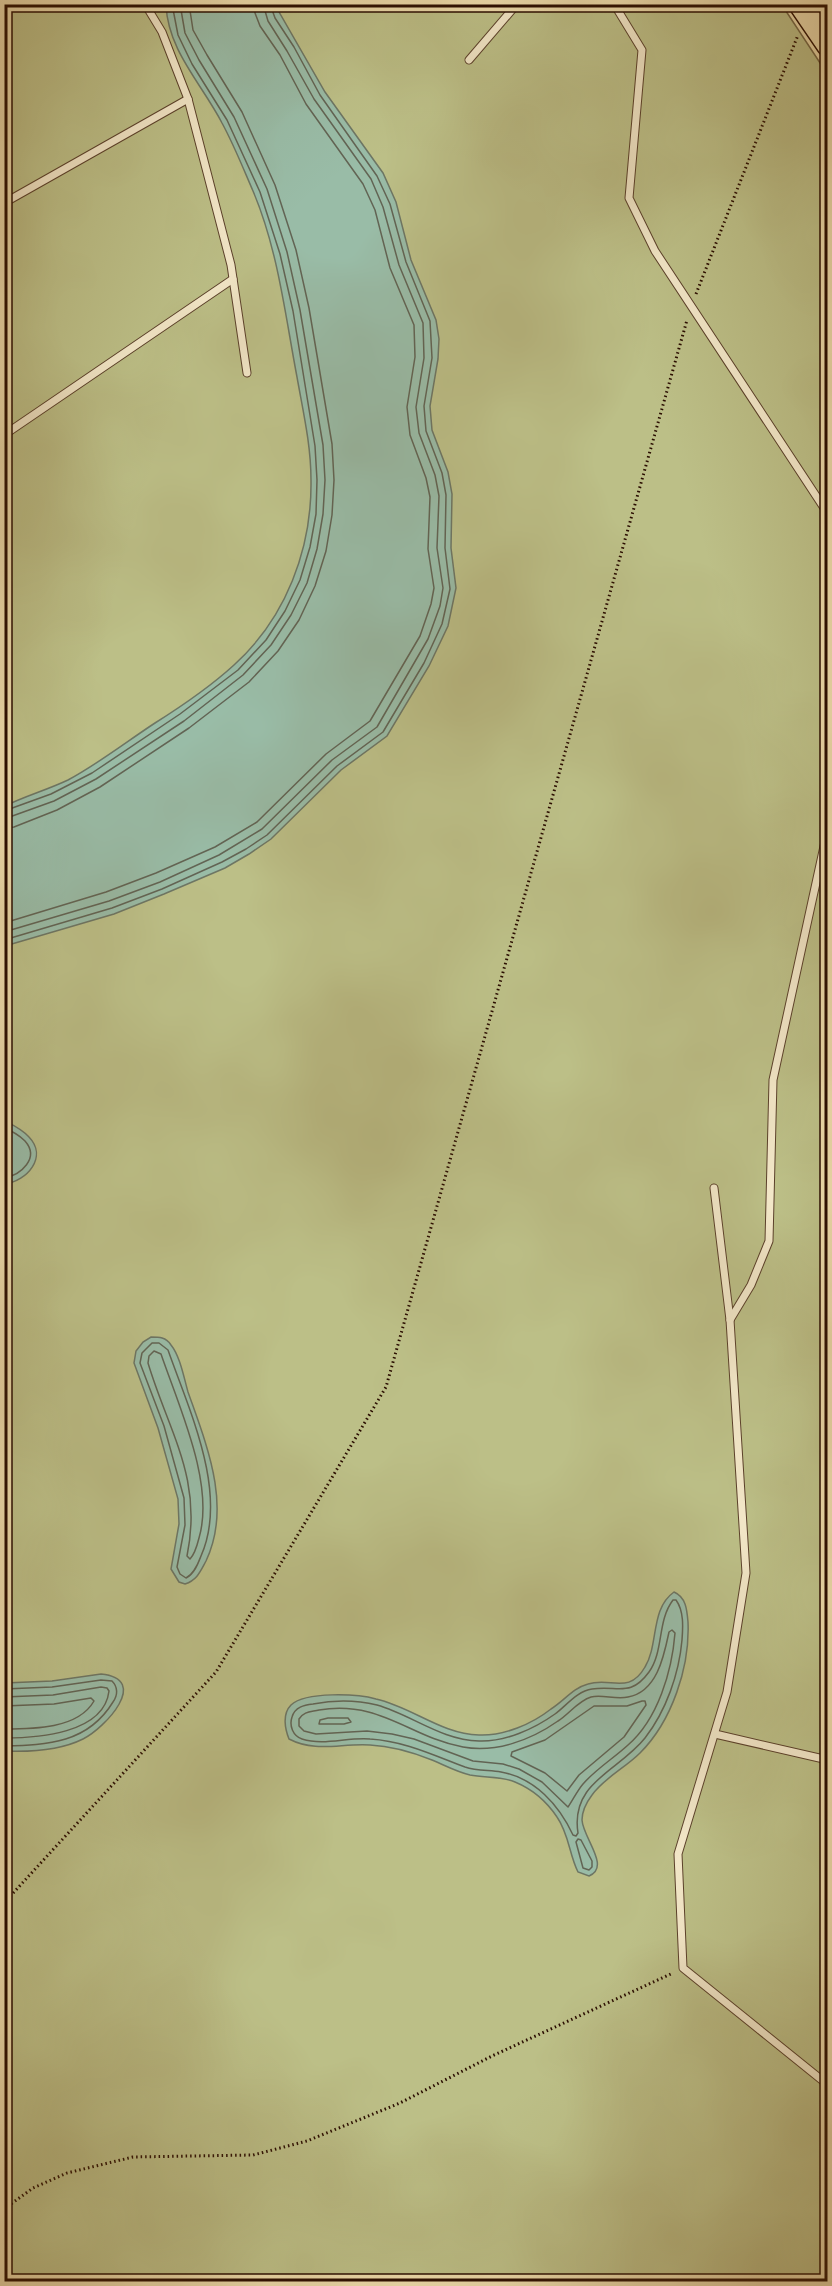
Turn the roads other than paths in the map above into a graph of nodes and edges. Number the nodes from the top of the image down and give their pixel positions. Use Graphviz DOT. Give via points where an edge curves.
graph roads {
  1 [pos="145,4"];
  2 [pos="517,4"];
  3 [pos="614,4"];
  4 [pos="803,9"];
  5 [pos="828,45"];
  6 [pos="469,60"];
  7 [pos="188,99"];
  8 [pos="4,202"];
  9 [pos="233,279"];
  10 [pos="248,373"];
  11 [pos="4,435"];
  12 [pos="828,514"];
  13 [pos="828,828"];
  14 [pos="714,1188"];
  15 [pos="730,1320"];
  16 [pos="714,1734"];
  17 [pos="828,1760"];
  18 [pos="828,2085"];
  1 -- 7 [label="lane" via="162,32"];
  2 -- 6 [label="lane"];
  3 -- 12 [label="lane" via="642,50 629,198 655,251"];
  4 -- 5 [label="highway"];
  7 -- 8 [label="lane"];
  7 -- 9 [label="lane"];
  9 -- 10 [label="lane"];
  9 -- 11 [label="lane"];
  13 -- 15 [label="lane" via="773,1080 769,1241 751,1285"];
  14 -- 15 [label="lane"];
  15 -- 16 [label="lane" via="746,1573 727,1692"];
  16 -- 17 [label="lane"];
  16 -- 18 [label="lane" via="678,1854 683,1968"];
}
